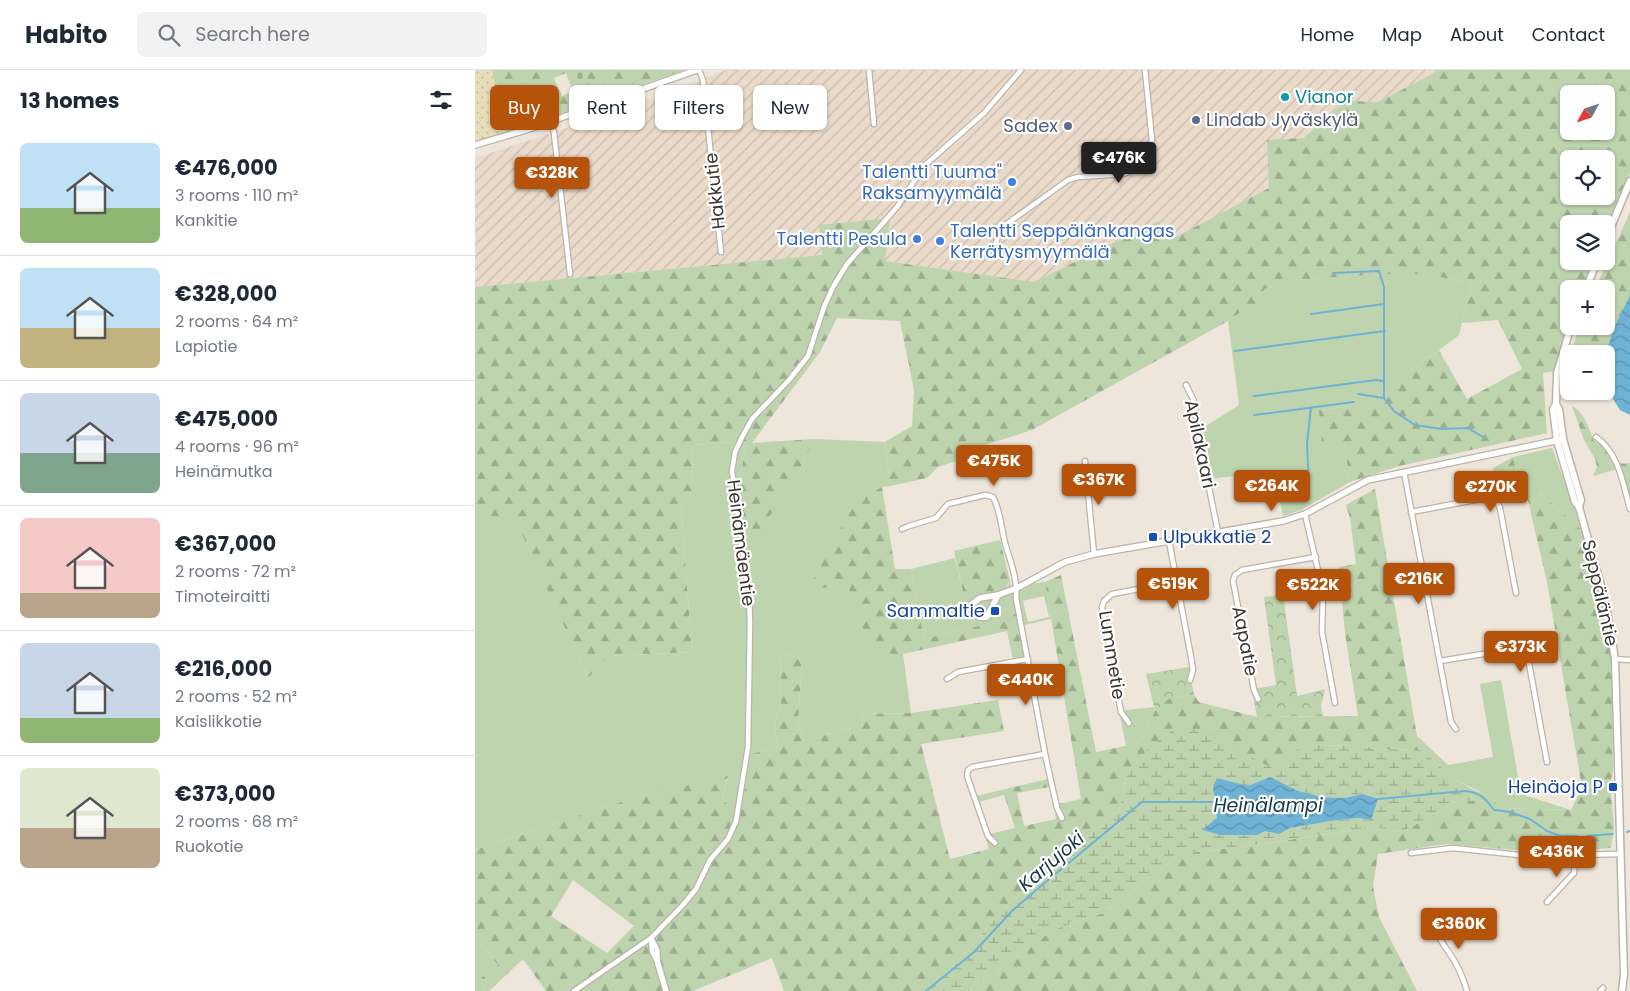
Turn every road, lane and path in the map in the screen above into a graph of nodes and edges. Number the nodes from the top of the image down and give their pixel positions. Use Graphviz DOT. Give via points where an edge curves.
graph roads {
  1 [pos="698,70"];
  2 [pos="869,70"];
  3 [pos="1021,70"];
  4 [pos="1145,70"];
  5 [pos="559,118"];
  6 [pos="874,124"];
  7 [pos="526,130"];
  8 [pos="553,130"];
  9 [pos="475,145"];
  10 [pos="1630,181"];
  11 [pos="1615,217"];
  12 [pos="996,243"];
  13 [pos="721,252"];
  14 [pos="570,274"];
  15 [pos="1568,335"];
  16 [pos="1186,385"];
  17 [pos="1596,437"];
  18 [pos="1560,440"];
  19 [pos="1085,461"];
  20 [pos="1404,472"];
  21 [pos="1630,510"];
  22 [pos="1411,512"];
  23 [pos="1305,514"];
  24 [pos="902,529"];
  25 [pos="1218,532"];
  26 [pos="1169,541"];
  27 [pos="1094,554"];
  28 [pos="1316,557"];
  29 [pos="1177,582"];
  30 [pos="1017,588"];
  31 [pos="1516,593"];
  32 [pos="998,595"];
  33 [pos="1615,659"];
  34 [pos="1028,660"];
  35 [pos="1630,660"];
  36 [pos="1440,662"];
  37 [pos="947,679"];
  38 [pos="1190,680"];
  39 [pos="1258,699"];
  40 [pos="1335,704"];
  41 [pos="1129,723"];
  42 [pos="1456,729"];
  43 [pos="1045,754"];
  44 [pos="1547,762"];
  45 [pos="1062,818"];
  46 [pos="995,843"];
  47 [pos="1411,853"];
  48 [pos="1620,854"];
  49 [pos="1575,856"];
  50 [pos="1547,902"];
  51 [pos="1433,913"];
  52 [pos="1626,914"];
  53 [pos="651,938"];
  54 [pos="658,964"];
  55 [pos="1624,975"];
  56 [pos="574,991"];
  57 [pos="666,991"];
  58 [pos="1467,991"];
  59 [pos="1622,991"];
  60 [pos="1626,991"];
  1 -- 5 [label="street"];
  1 -- 13 [label="street, Hakkutie" via="703,80"];
  2 -- 6 [label="street"];
  3 -- 53 [label="street, Heinämäentie" via="984,113 924,166 897,207 847,264 824,307 808,356 759,411 742,437 732,472 750,622 747,747 736,821 734,830 710,860 690,897"];
  4 -- 12 [label="street" via="1152,140 1142,162 1125,174 1078,177 1064,182 1005,225"];
  7 -- 9 [label="street"];
  8 -- 14 [label="street"];
  10 -- 11 [label="main road"];
  15 -- 18 [label="main road, Seppäläntie" via="1557,373 1553,409"];
  16 -- 25 [label="street, Apilakaari" via="1194,401"];
  17 -- 21 [label="street" via="1610,450 1617,464"];
  18 -- 20 [label="street"];
  18 -- 33 [label="main road, Seppäläntie" via="1605,600"];
  19 -- 27 [label="street"];
  20 -- 22 [label="street"];
  20 -- 23 [label="street" via="1368,480"];
  22 -- 31 [label="street" via="1486,498 1496,500"];
  22 -- 36 [label="street"];
  23 -- 25 [label="street"];
  23 -- 28 [label="street"];
  24 -- 30 [label="street" via="937,518 948,504 985,495 993,497"];
  25 -- 26 [label="street"];
  26 -- 27 [label="street"];
  26 -- 29 [label="street"];
  27 -- 30 [label="street" via="1061,564"];
  28 -- 39 [label="street, Aapatie" via="1242,570 1235,575 1233,581"];
  28 -- 40 [label="street" via="1323,592 1322,632"];
  29 -- 38 [label="street" via="1193,670"];
  29 -- 41 [label="street, Lummetie" via="1112,594 1104,601 1102,607 1121,712"];
  30 -- 32 [label="street"];
  30 -- 34 [label="street"];
  32 -- 32 [label="street" via="975,600 972,612 982,618 987,616"];
  33 -- 35 [label="street"];
  33 -- 48 [label="main road, Seppäläntie"];
  34 -- 37 [label="street" via="958,672"];
  34 -- 43 [label="street"];
  36 -- 42 [label="street" via="1451,722"];
  36 -- 44 [label="street" via="1526,646"];
  43 -- 45 [label="street"];
  43 -- 46 [label="street" via="968,770 967,776 988,836"];
  47 -- 49 [label="street" via="1453,848 1528,856"];
  48 -- 49 [label="street"];
  48 -- 52 [label="main road, Seppäläntie"];
  49 -- 50 [label="street" via="1574,873"];
  51 -- 58 [label="street" via="1436,933 1455,963"];
  52 -- 55 [label="main road, Seppäläntie"];
  53 -- 54 [label="street"];
  53 -- 56 [label="street, Heinämäentie"];
  54 -- 57 [label="street"];
  55 -- 59 [label="main road"];
  55 -- 60 [label="main road"];
}
